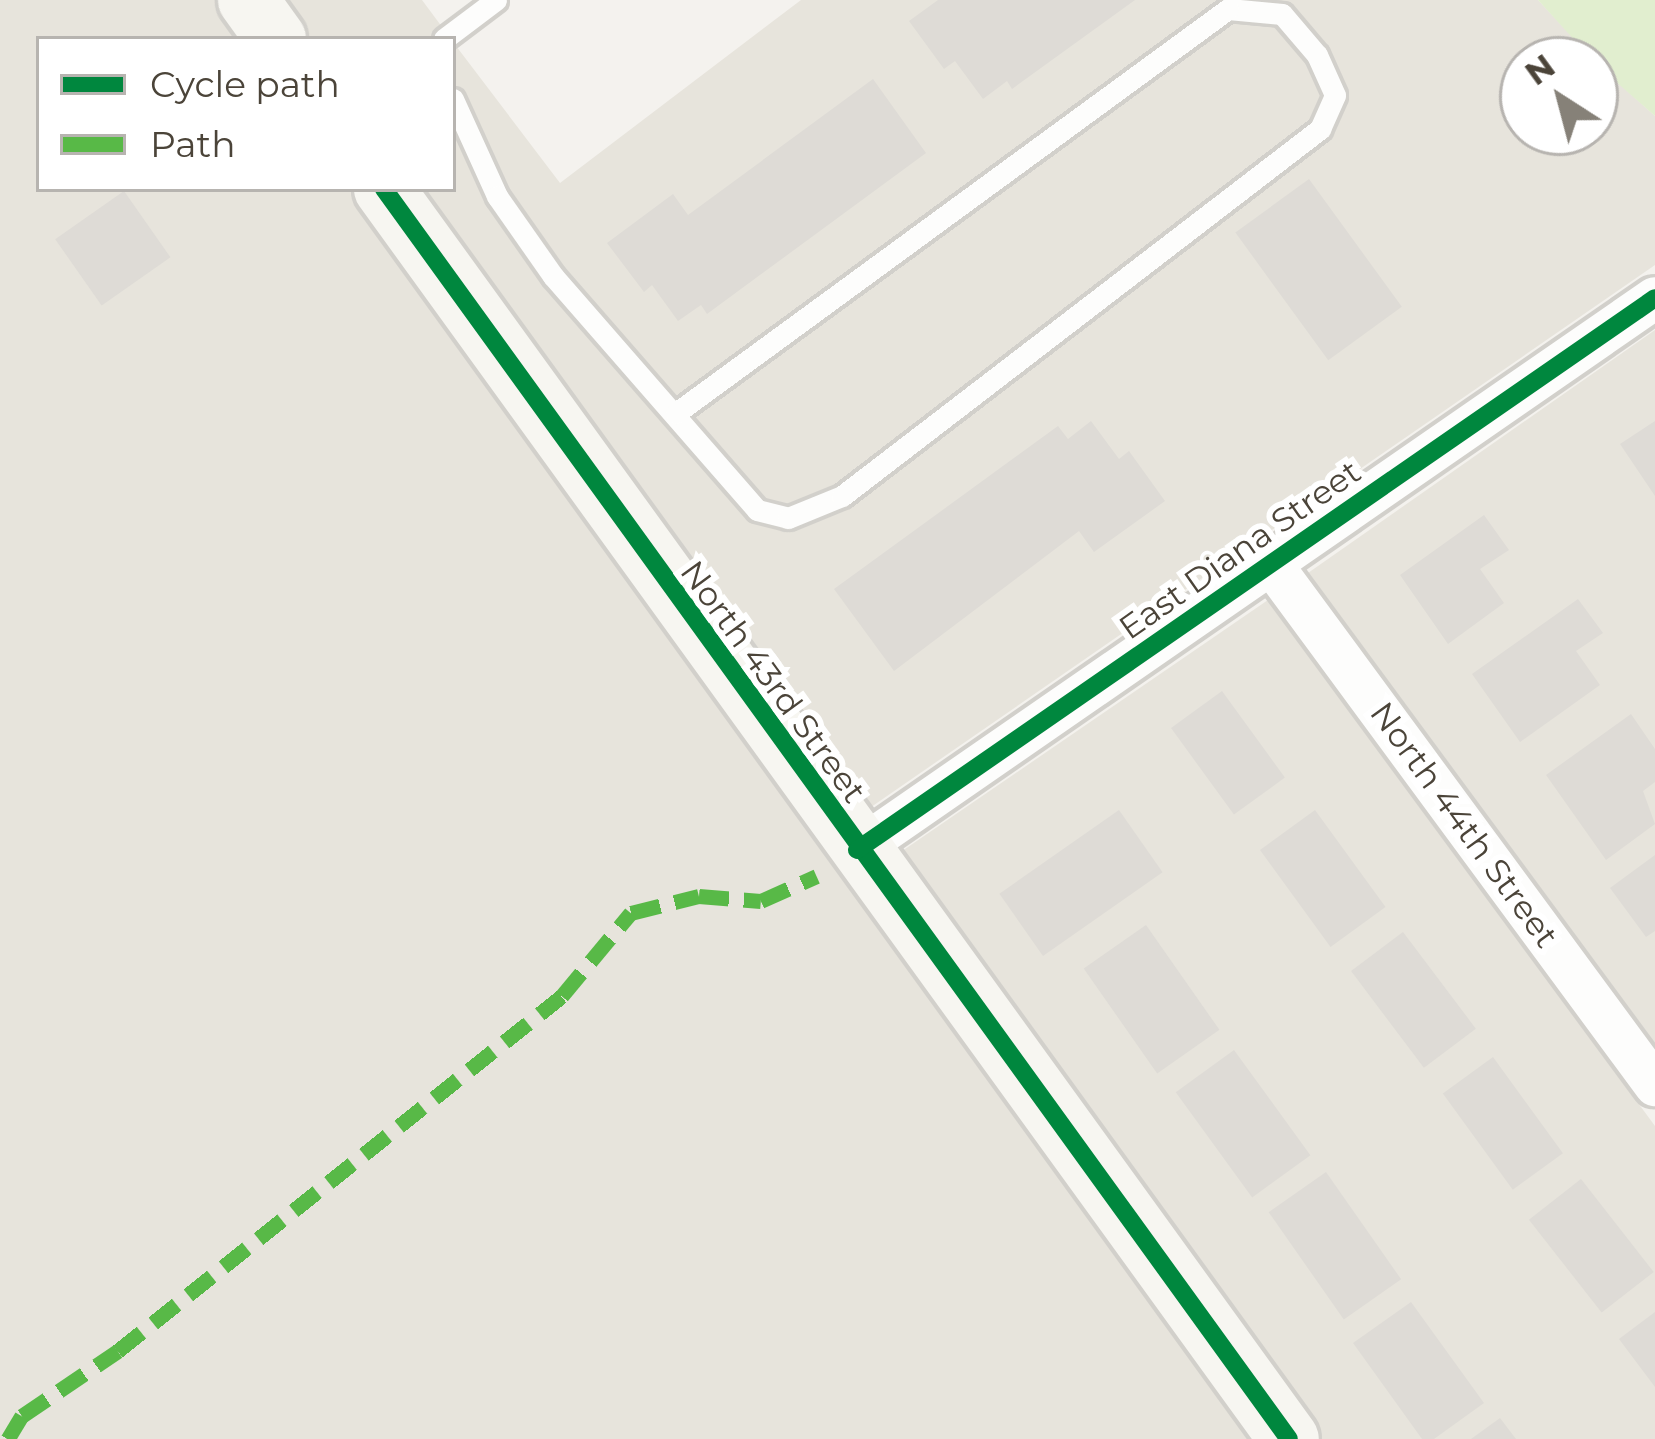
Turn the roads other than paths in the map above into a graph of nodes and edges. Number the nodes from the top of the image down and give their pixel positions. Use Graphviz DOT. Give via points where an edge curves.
graph roads {
  1 [pos="248,0"];
  2 [pos="496,0"];
  3 [pos="274,36"];
  4 [pos="448,36"];
  5 [pos="456,106"];
  6 [pos="386,192"];
  7 [pos="1655,298"];
  8 [pos="676,413"];
  9 [pos="1272,565"];
  10 [pos="856,850"];
  11 [pos="1655,1085"];
  12 [pos="1289,1439"];
  1 -- 3 [label="street"];
  2 -- 4 [label="lane"];
  5 -- 8 [label="lane" via="497,196 553,276"];
  6 -- 10 [label="street, North 43rd Street"];
  7 -- 9 [label="street, East Diana Street"];
  8 -- 8 [label="lane" via="757,510 788,518 842,496 1320,129 1335,95 1318,55 1282,14 1228,9"];
  9 -- 10 [label="street, East Diana Street"];
  9 -- 11 [label="street, North 44th Street"];
  10 -- 12 [label="street, North 43rd Street"];
}
